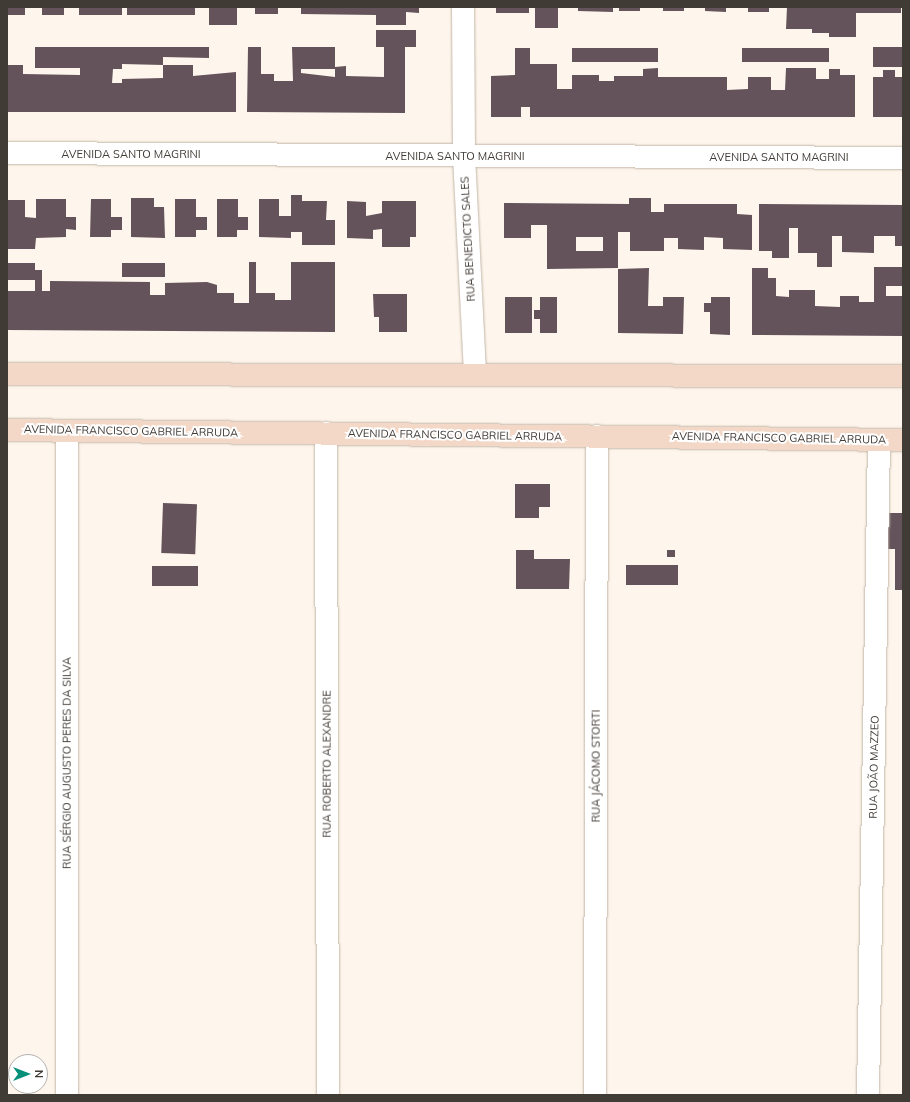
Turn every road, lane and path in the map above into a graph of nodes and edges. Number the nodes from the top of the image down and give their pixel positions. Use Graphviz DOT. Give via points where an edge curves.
graph roads {
  1 [pos="463,7"];
  2 [pos="7,153"];
  3 [pos="464,156"];
  4 [pos="903,158"];
  5 [pos="7,374"];
  6 [pos="475,375"];
  7 [pos="903,376"];
  8 [pos="7,430"];
  9 [pos="66,431"];
  10 [pos="326,434"];
  11 [pos="597,436"];
  12 [pos="879,440"];
  13 [pos="903,440"];
  14 [pos="67,1095"];
  15 [pos="328,1095"];
  16 [pos="595,1095"];
  17 [pos="868,1095"];
  1 -- 3 [label="street, RUA BENEDICTO SALES"];
  2 -- 3 [label="street, AVENIDA SANTO MAGRINI"];
  3 -- 4 [label="street, AVENIDA SANTO MAGRINI"];
  3 -- 6 [label="street, RUA BENEDICTO SALES"];
  5 -- 6 [label="main road"];
  6 -- 7 [label="main road"];
  8 -- 9 [label="main road, AVENIDA FRANCISCO GABRIEL ARRUDA"];
  9 -- 10 [label="main road, AVENIDA FRANCISCO GABRIEL ARRUDA"];
  9 -- 14 [label="street, RUA SÉRGIO AUGUSTO PERES DA SILVA"];
  10 -- 11 [label="main road, AVENIDA FRANCISCO GABRIEL ARRUDA"];
  10 -- 15 [label="street, RUA ROBERTO ALEXANDRE"];
  11 -- 12 [label="main road, AVENIDA FRANCISCO GABRIEL ARRUDA"];
  11 -- 16 [label="street, RUA JÁCOMO STORTI"];
  12 -- 13 [label="main road, AVENIDA FRANCISCO GABRIEL ARRUDA"];
  12 -- 17 [label="street, RUA JOÃO MAZZEO"];
}
